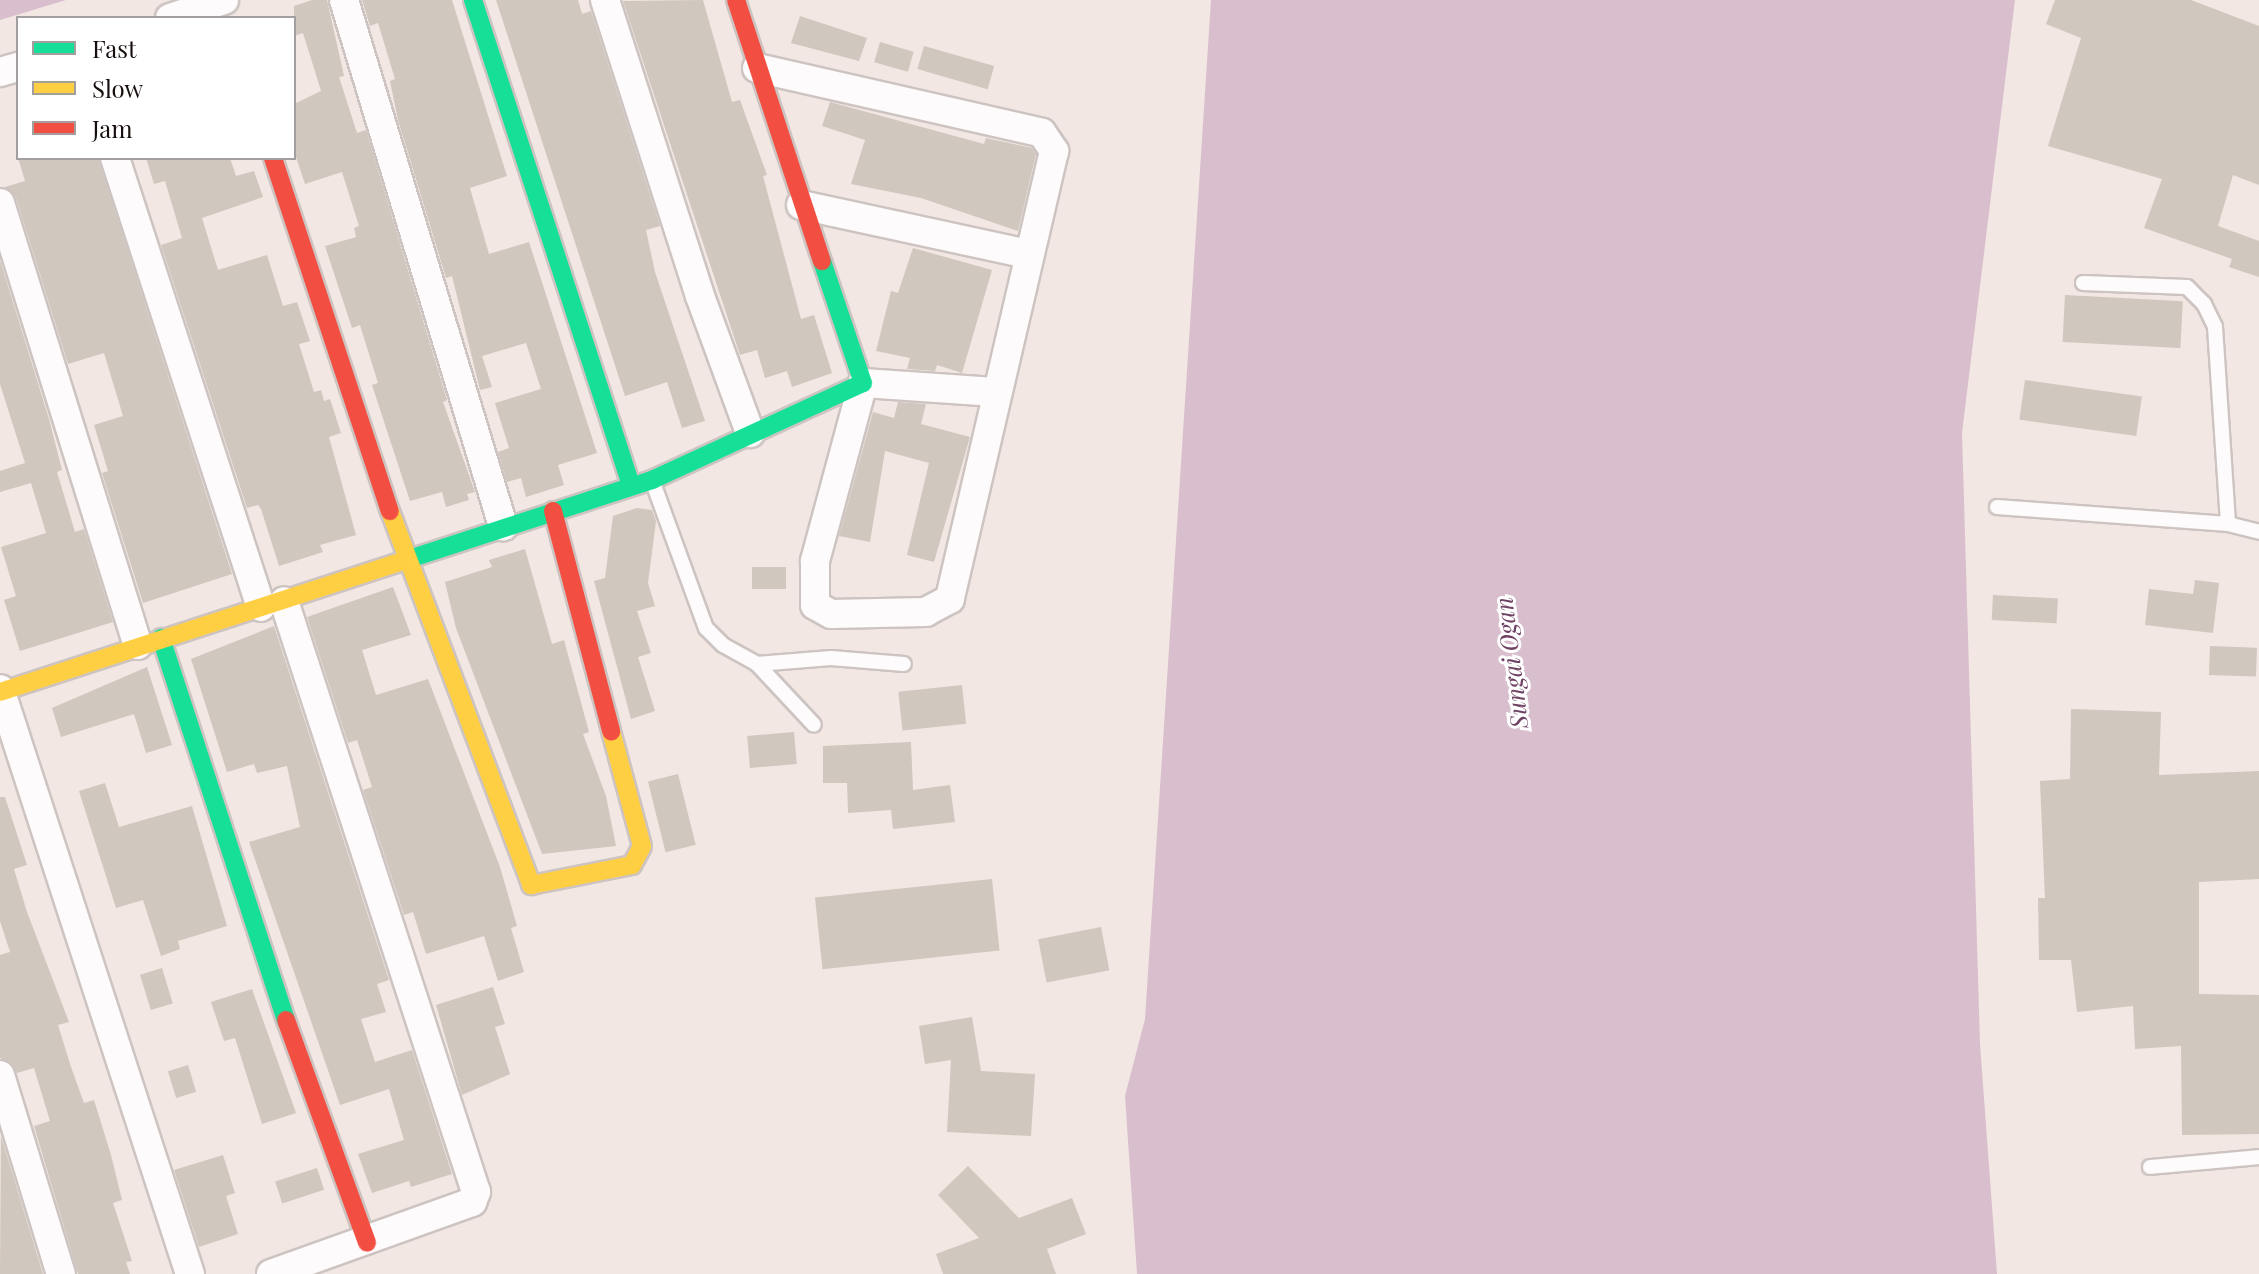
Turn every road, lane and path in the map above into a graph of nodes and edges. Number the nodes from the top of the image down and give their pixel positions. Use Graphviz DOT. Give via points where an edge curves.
graph roads {
  1 [pos="344,0"];
  2 [pos="473,0"];
  3 [pos="605,0"];
  4 [pos="736,0"];
  5 [pos="224,6"];
  6 [pos="179,16"];
  7 [pos="757,68"];
  8 [pos="116,160"];
  9 [pos="274,160"];
  10 [pos="0,203"];
  11 [pos="801,205"];
  12 [pos="1027,254"];
  13 [pos="2083,283"];
  14 [pos="863,383"];
  15 [pos="996,392"];
  16 [pos="750,433"];
  17 [pos="652,480"];
  18 [pos="631,485"];
  19 [pos="1997,507"];
  20 [pos="553,511"];
  21 [pos="2228,524"];
  22 [pos="503,526"];
  23 [pos="2259,532"];
  24 [pos="406,559"];
  25 [pos="272,604"];
  26 [pos="150,642"];
  27 [pos="757,664"];
  28 [pos="904,664"];
  29 [pos="0,691"];
  30 [pos="814,725"];
  31 [pos="0,1075"];
  32 [pos="2259,1157"];
  33 [pos="2150,1167"];
  34 [pos="367,1243"];
  35 [pos="61,1274"];
  36 [pos="190,1274"];
  37 [pos="271,1274"];
  1 -- 22 [label="street"];
  2 -- 18 [label="street"];
  3 -- 16 [label="street"];
  4 -- 7 [label="street"];
  5 -- 6 [label="street"];
  7 -- 11 [label="street"];
  7 -- 12 [label="street" via="1042,133 1054,151"];
  8 -- 25 [label="street"];
  9 -- 24 [label="street"];
  10 -- 26 [label="street"];
  11 -- 12 [label="street"];
  11 -- 14 [label="street"];
  12 -- 15 [label="street"];
  13 -- 21 [label="lane" via="2187,287 2204,304 2216,340"];
  14 -- 15 [label="street"];
  14 -- 15 [label="street" via="815,561 815,605 831,614 926,612 950,599"];
  14 -- 16 [label="street"];
  16 -- 17 [label="street"];
  17 -- 18 [label="street"];
  17 -- 27 [label="lane" via="706,628 723,645"];
  18 -- 20 [label="street"];
  19 -- 21 [label="lane"];
  20 -- 22 [label="street"];
  20 -- 24 [label="street" via="642,846 632,865 531,885 525,880"];
  21 -- 23 [label="lane"];
  22 -- 24 [label="street"];
  24 -- 25 [label="street"];
  25 -- 26 [label="street"];
  25 -- 34 [label="street" via="476,1192 472,1202"];
  26 -- 29 [label="street"];
  26 -- 34 [label="street"];
  27 -- 28 [label="lane" via="831,658"];
  27 -- 30 [label="lane"];
  29 -- 36 [label="street"];
  31 -- 35 [label="street"];
  32 -- 33 [label="lane"];
  34 -- 37 [label="street"];
}
